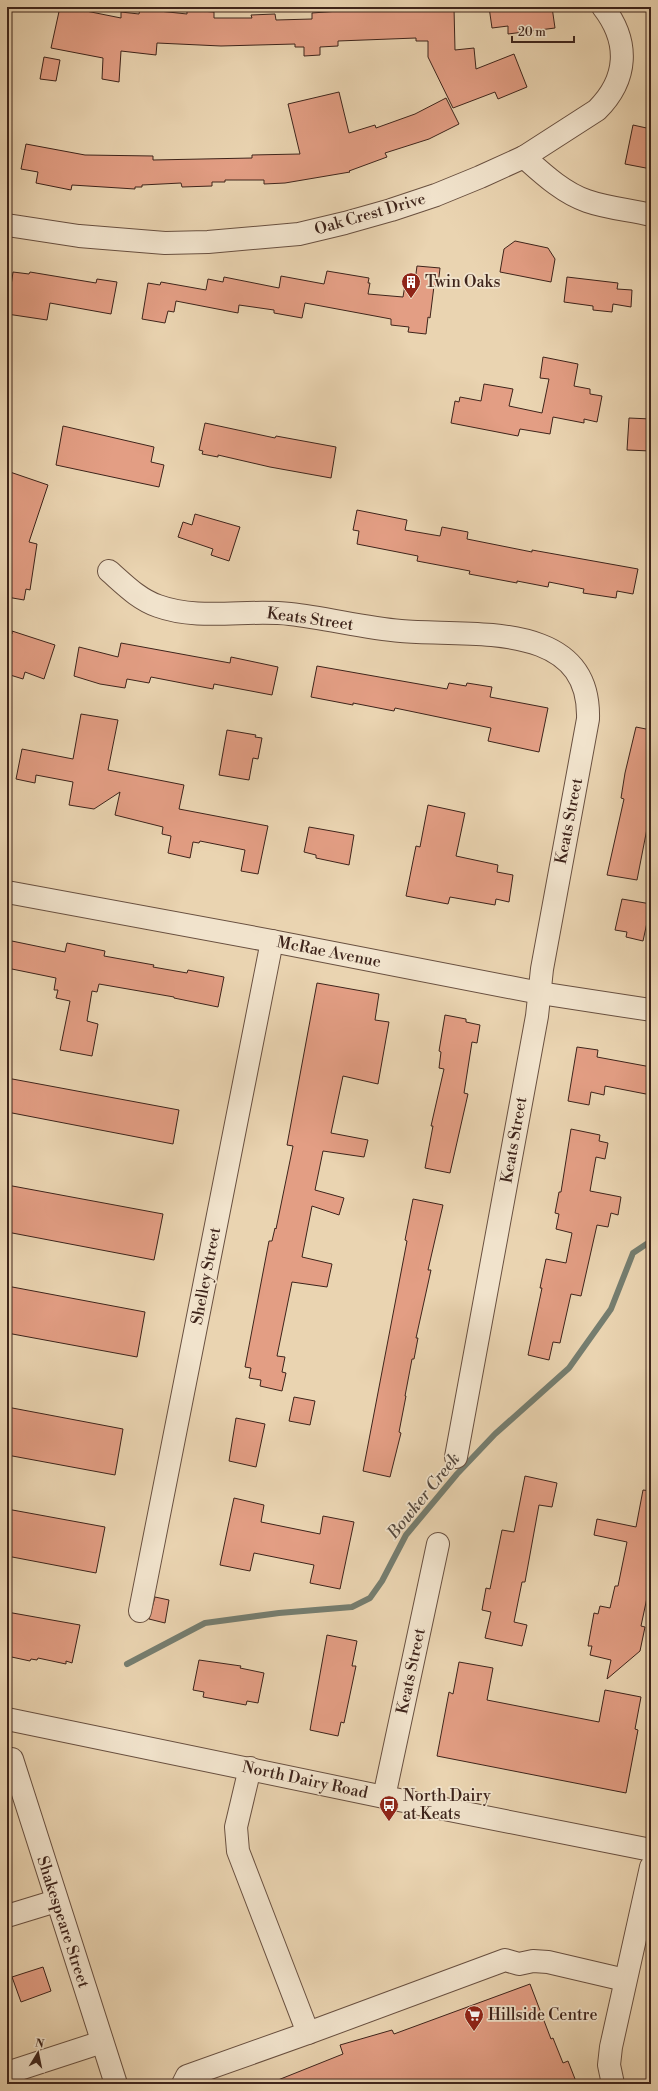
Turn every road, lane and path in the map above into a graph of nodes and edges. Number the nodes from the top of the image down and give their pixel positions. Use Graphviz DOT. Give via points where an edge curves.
graph roads {
  1 [pos="603,7"];
  2 [pos="524,157"];
  3 [pos="651,215"];
  4 [pos="7,225"];
  5 [pos="109,571"];
  6 [pos="7,892"];
  7 [pos="272,941"];
  8 [pos="540,993"];
  9 [pos="651,1010"];
  10 [pos="456,1457"];
  11 [pos="438,1544"];
  12 [pos="140,1611"];
  13 [pos="7,1719"];
  14 [pos="10,1759"];
  15 [pos="250,1768"];
  16 [pos="384,1797"];
  17 [pos="651,1850"];
  18 [pos="651,1867"];
  19 [pos="56,1901"];
  20 [pos="7,1916"];
  21 [pos="625,1980"];
  22 [pos="308,2033"];
  23 [pos="102,2042"];
  24 [pos="7,2073"];
  25 [pos="116,2084"];
  26 [pos="183,2084"];
  27 [pos="613,2084"];
  1 -- 2 [label="street, Oak Crest Drive" via="617,30 622,55 620,73 613,91 597,110"];
  2 -- 3 [label="street" via="544,175 587,201"];
  2 -- 4 [label="street, Oak Crest Drive" via="436,195 345,223 299,234 165,243 79,236"];
  5 -- 8 [label="street, Keats Street" via="138,596 158,606 179,611 290,614 401,632 503,636 550,648 570,664 587,696 588,719 542,969"];
  6 -- 7 [label="street, McRae Avenue"];
  7 -- 8 [label="street, McRae Avenue"];
  7 -- 12 [label="street, Shelley Street"];
  8 -- 9 [label="street, McRae Avenue"];
  8 -- 10 [label="street, Keats Street"];
  11 -- 16 [label="street, Keats Street"];
  13 -- 15 [label="street, North Dairy Road"];
  14 -- 19 [label="street, Shakespeare Street"];
  15 -- 16 [label="street, North Dairy Road"];
  15 -- 22 [label="street" via="237,1821 238,1851"];
  16 -- 17 [label="street, North Dairy Road"];
  18 -- 21 [label="street"];
  19 -- 20 [label="street"];
  19 -- 23 [label="street, Shakespeare Street"];
  21 -- 22 [label="street" via="548,1962 533,1961 519,1964 505,1960"];
  21 -- 27 [label="street" via="611,2046"];
  22 -- 26 [label="street" via="187,2076"];
  23 -- 24 [label="street"];
  23 -- 25 [label="street, Shakespeare Street"];
}
